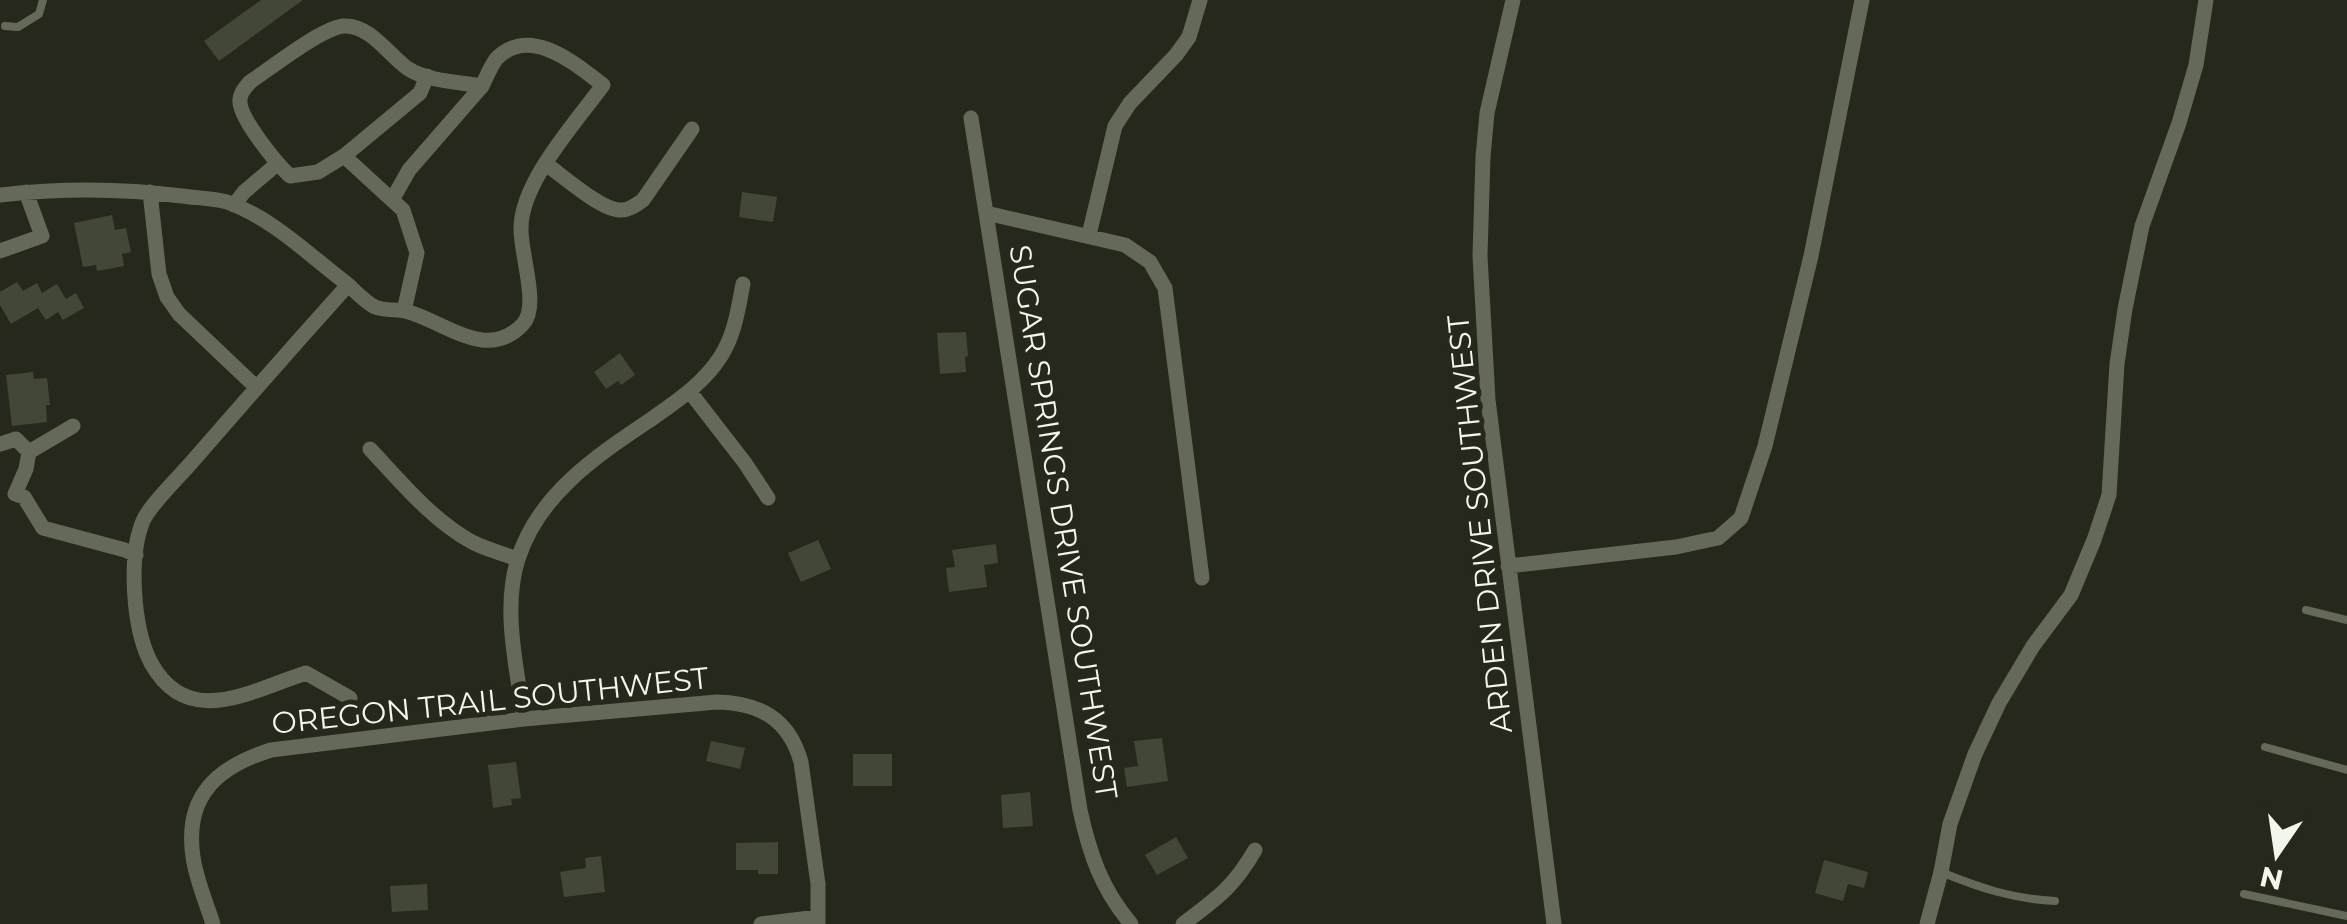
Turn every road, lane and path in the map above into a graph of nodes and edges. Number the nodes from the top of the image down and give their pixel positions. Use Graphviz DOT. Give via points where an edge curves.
graph roads {
  1 [pos="42,0"];
  2 [pos="1200,0"];
  3 [pos="1513,0"];
  4 [pos="1862,0"];
  5 [pos="2206,0"];
  6 [pos="5,26"];
  7 [pos="427,76"];
  8 [pos="482,86"];
  9 [pos="971,118"];
  10 [pos="692,128"];
  11 [pos="344,156"];
  12 [pos="277,164"];
  13 [pos="546,164"];
  14 [pos="26,192"];
  15 [pos="150,192"];
  16 [pos="0,195"];
  17 [pos="392,200"];
  18 [pos="234,206"];
  19 [pos="986,213"];
  20 [pos="1089,236"];
  21 [pos="0,251"];
  22 [pos="743,284"];
  23 [pos="348,285"];
  24 [pos="404,310"];
  25 [pos="256,388"];
  26 [pos="690,392"];
  27 [pos="73,426"];
  28 [pos="0,444"];
  29 [pos="370,450"];
  30 [pos="28,452"];
  31 [pos="8,496"];
  32 [pos="768,498"];
  33 [pos="136,555"];
  34 [pos="518,559"];
  35 [pos="1508,566"];
  36 [pos="1202,578"];
  37 [pos="2306,610"];
  38 [pos="2347,620"];
  39 [pos="350,698"];
  40 [pos="524,720"];
  41 [pos="2265,747"];
  42 [pos="2347,770"];
  43 [pos="1255,850"];
  44 [pos="1941,872"];
  45 [pos="2244,894"];
  46 [pos="2056,901"];
  47 [pos="2347,916"];
  48 [pos="818,921"];
  49 [pos="213,924"];
  50 [pos="761,924"];
  51 [pos="1131,924"];
  52 [pos="1183,924"];
  53 [pos="1554,924"];
  54 [pos="1927,924"];
  1 -- 6 [label="lane" via="39,14 18,27"];
  2 -- 20 [label="street" via="1189,37 1115,126"];
  3 -- 35 [label="street, ARDEN DRIVE SOUTHWEST" via="1487,113 1480,256"];
  4 -- 35 [label="street" via="1811,256 1741,518 1718,538 1676,547"];
  5 -- 44 [label="street" via="2196,65 2142,226 2125,308 2109,495 2070,595 2016,674 1975,754"];
  7 -- 8 [label="street"];
  7 -- 11 [label="street" via="420,93"];
  7 -- 12 [label="street" via="356,27 326,32 241,93 240,106"];
  8 -- 13 [label="street" via="497,58 532,45 548,48 602,85"];
  8 -- 17 [label="street" via="409,170"];
  9 -- 19 [label="street, SUGAR SPRINGS DRIVE SOUTHWEST"];
  10 -- 13 [label="street" via="643,200 620,211"];
  11 -- 12 [label="street" via="318,172 290,176"];
  11 -- 17 [label="street"];
  12 -- 18 [label="street"];
  13 -- 24 [label="street" via="523,206 520,229 531,307 526,322 490,342"];
  14 -- 15 [label="street"];
  14 -- 16 [label="street"];
  14 -- 21 [label="street" via="42,236"];
  15 -- 18 [label="street"];
  15 -- 25 [label="street" via="158,274 167,297"];
  17 -- 24 [label="street" via="403,210 418,253"];
  18 -- 23 [label="street" via="266,221"];
  19 -- 20 [label="street"];
  19 -- 51 [label="street, SUGAR SPRINGS DRIVE SOUTHWEST" via="1080,810 1097,871"];
  20 -- 36 [label="street" via="1150,262 1164,288"];
  22 -- 26 [label="street" via="730,338"];
  23 -- 24 [label="street" via="376,307"];
  23 -- 25 [label="street"];
  25 -- 33 [label="street" via="143,520"];
  26 -- 32 [label="street"];
  26 -- 34 [label="street" via="572,476 541,514"];
  27 -- 30 [label="street"];
  28 -- 30 [label="street" via="16,439"];
  29 -- 34 [label="street" via="450,528"];
  30 -- 31 [label="street" via="26,469"];
  31 -- 33 [label="street" via="24,496 44,528"];
  33 -- 39 [label="street" via="139,626 166,686 204,702 306,672"];
  34 -- 40 [label="street" via="512,618"];
  35 -- 53 [label="street, ARDEN DRIVE SOUTHWEST"];
  37 -- 38 [label="lane"];
  40 -- 48 [label="street, OREGON TRAIL SOUTHWEST" via="717,702 765,712 796,743 801,762"];
  40 -- 49 [label="street, OREGON TRAIL SOUTHWEST" via="271,750 226,768 192,820 193,858"];
  41 -- 42 [label="lane"];
  43 -- 52 [label="street" via="1227,890"];
  44 -- 46 [label="lane" via="2024,900"];
  44 -- 54 [label="street"];
  45 -- 47 [label="lane"];
  48 -- 50 [label="street"];
}
